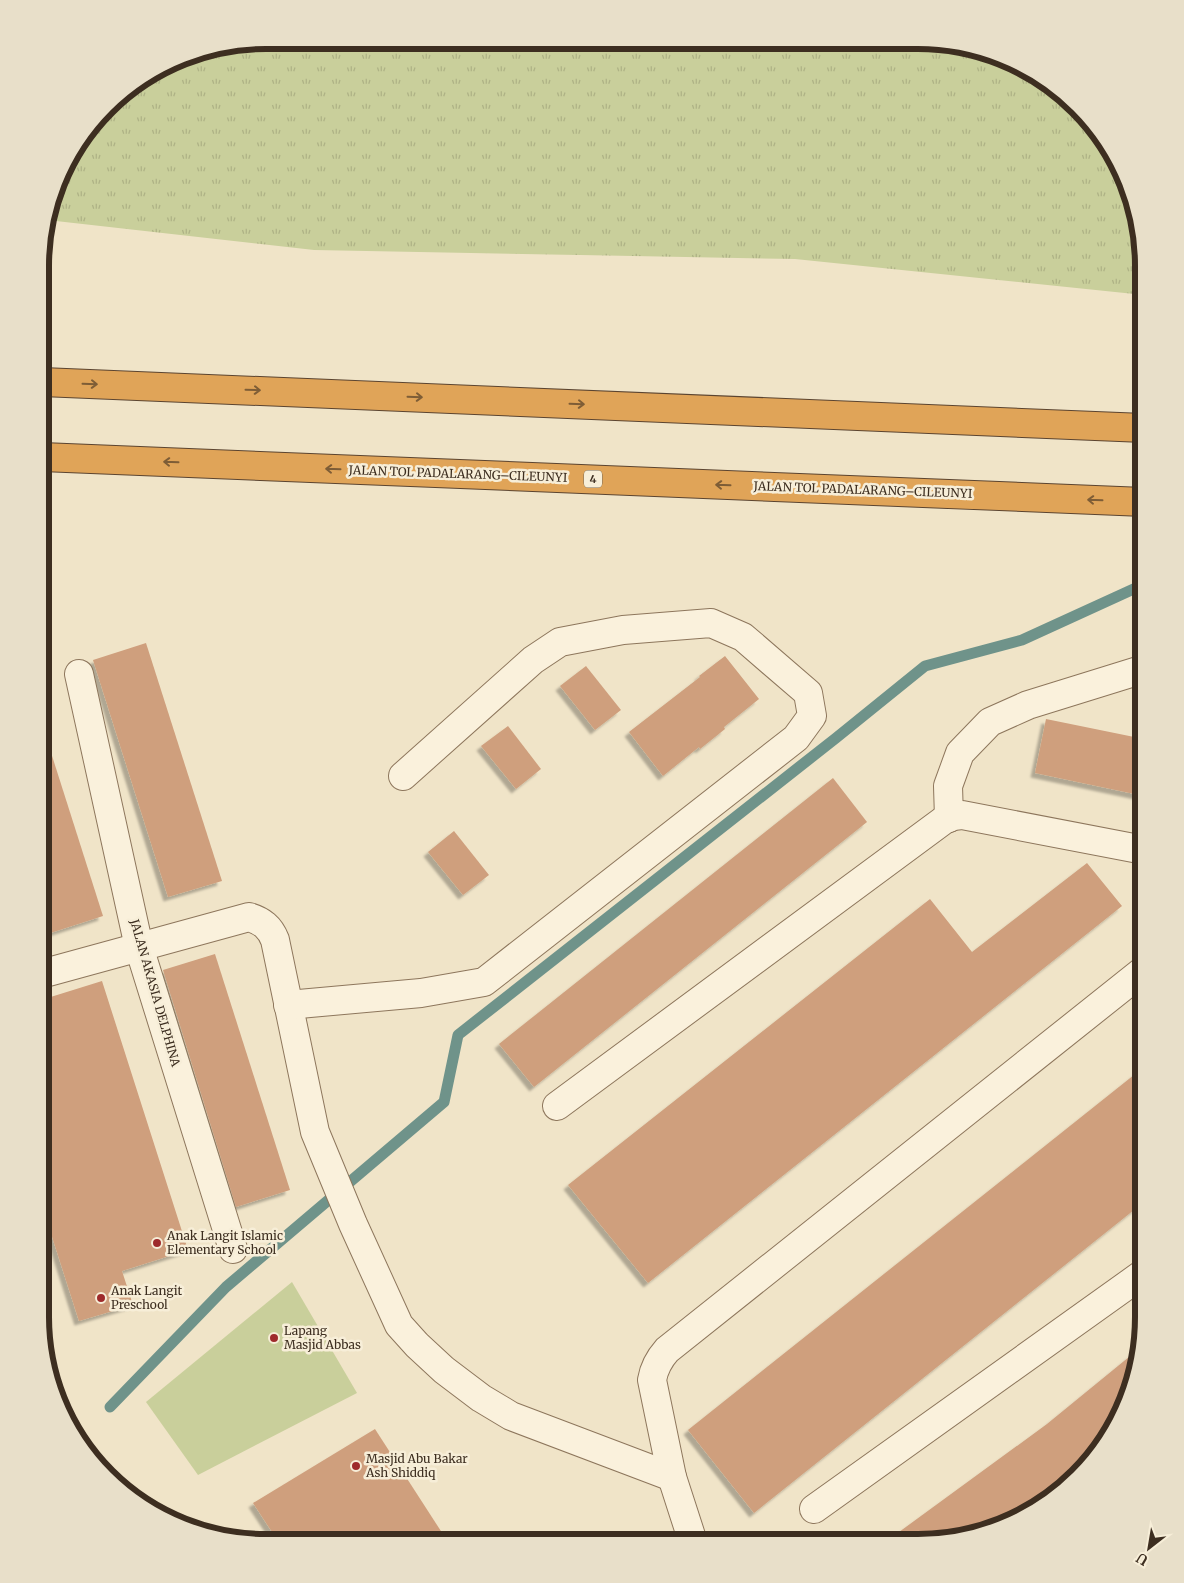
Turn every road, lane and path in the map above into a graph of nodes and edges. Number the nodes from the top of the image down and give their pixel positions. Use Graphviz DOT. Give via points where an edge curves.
graph roads {
  1 [pos="49,382"];
  2 [pos="1135,428"];
  3 [pos="49,457"];
  4 [pos="1135,502"];
  5 [pos="1135,672"];
  6 [pos="79,674"];
  7 [pos="404,776"];
  8 [pos="949,818"];
  9 [pos="1135,848"];
  10 [pos="139,947"];
  11 [pos="49,972"];
  12 [pos="1135,977"];
  13 [pos="288,1005"];
  14 [pos="557,1106"];
  15 [pos="233,1248"];
  16 [pos="1135,1279"];
  17 [pos="672,1477"];
  18 [pos="814,1510"];
  19 [pos="690,1534"];
  1 -- 2 [label="highway, one-way"];
  4 -- 3 [label="highway, JALAN TOL PADALARANG–CILEUNYI / 4, one-way"];
  5 -- 8 [label="street" via="1028,705 990,722 960,753 948,786"];
  6 -- 10 [label="street, JALAN AKASIA DELPHINA"];
  7 -- 13 [label="street" via="533,660 560,642 622,630 711,623 743,637 808,693 812,716 796,738 484,982 421,992"];
  8 -- 9 [label="street" via="957,814"];
  8 -- 14 [label="street"];
  10 -- 11 [label="street"];
  10 -- 13 [label="street" via="249,917 258,920 275,940"];
  10 -- 15 [label="street, JALAN AKASIA DELPHINA"];
  12 -- 17 [label="street" via="667,1350 657,1364 652,1380"];
  13 -- 17 [label="street" via="315,1132 399,1325 444,1370 511,1416"];
  16 -- 18 [label="street"];
  17 -- 19 [label="street"];
}
